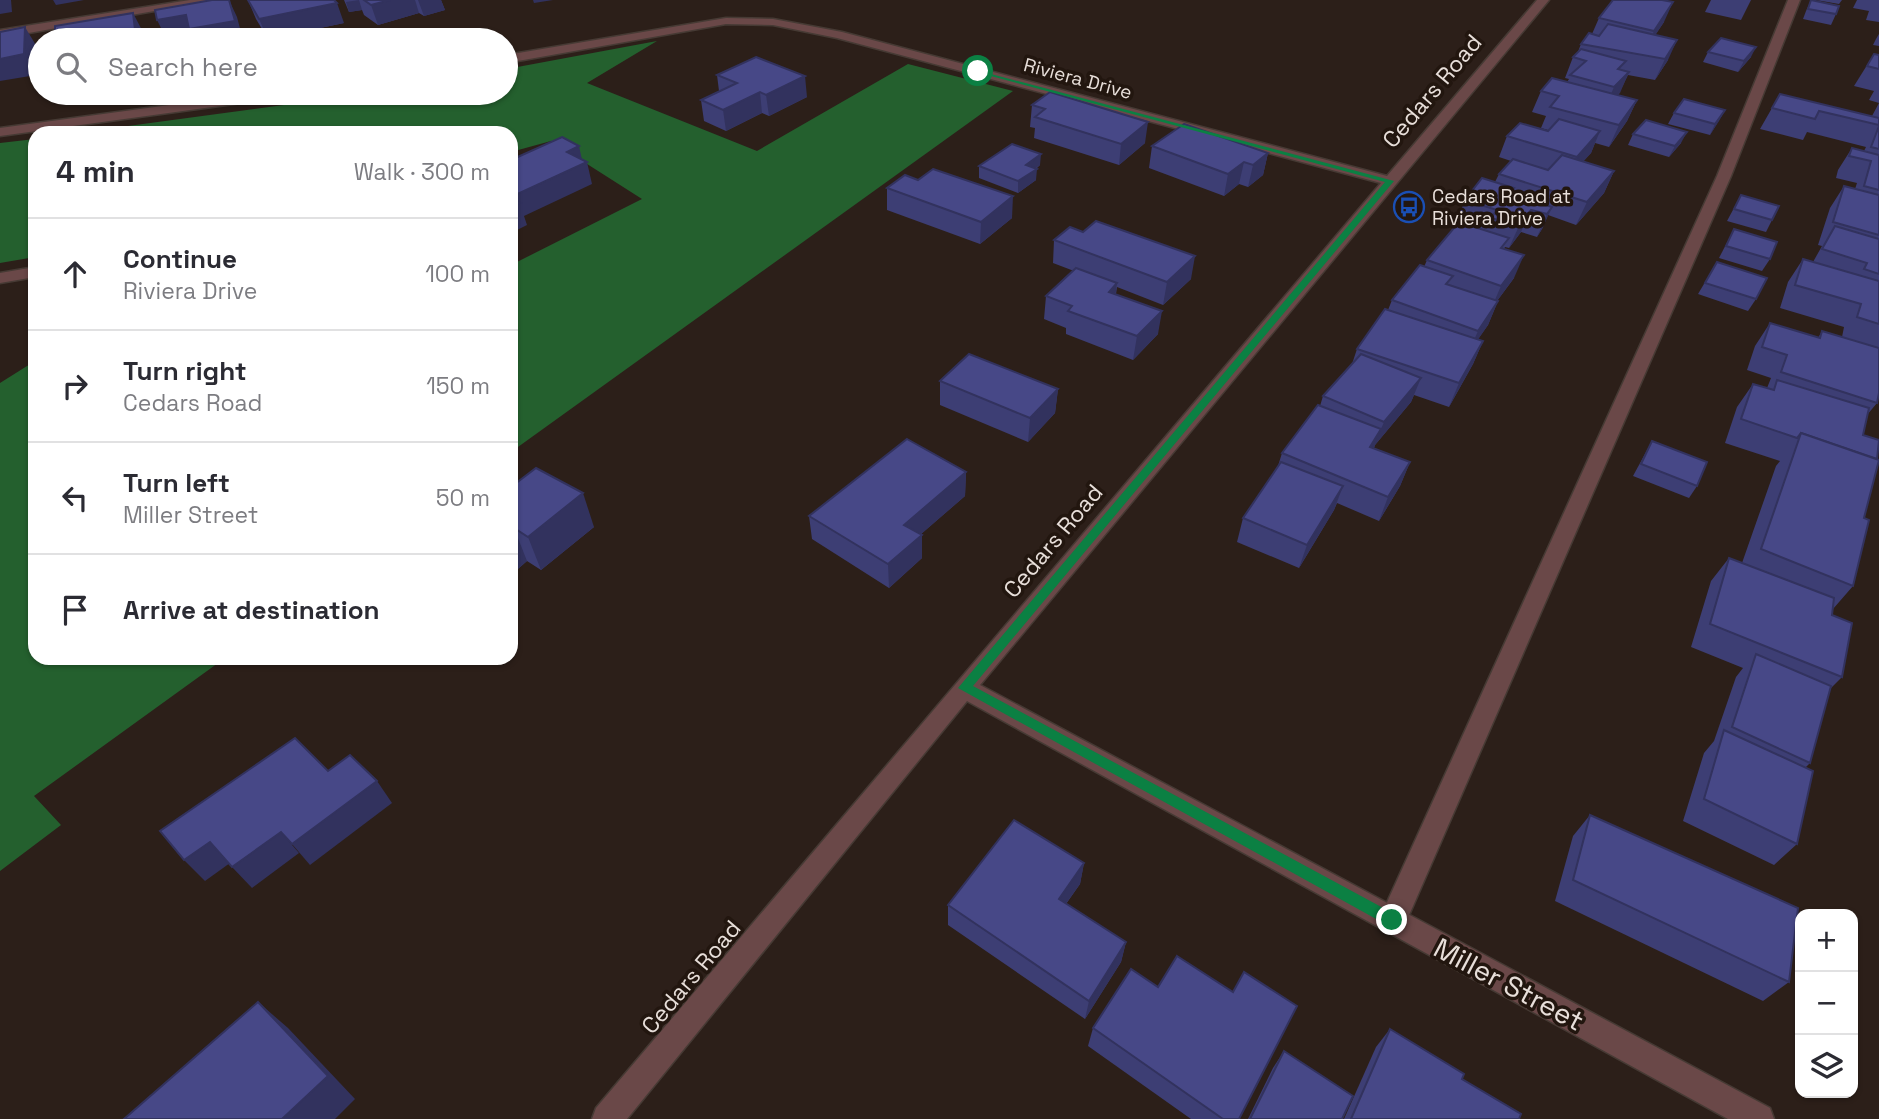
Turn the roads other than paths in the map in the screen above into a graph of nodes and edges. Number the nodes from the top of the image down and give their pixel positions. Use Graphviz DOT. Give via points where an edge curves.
graph roads {
  1 [pos="211,0"];
  2 [pos="1543,0"];
  3 [pos="1794,0"];
  4 [pos="37,28"];
  5 [pos="28,29"];
  6 [pos="0,34"];
  7 [pos="518,57"];
  8 [pos="197,105"];
  9 [pos="44,126"];
  10 [pos="28,128"];
  11 [pos="0,132"];
  12 [pos="1390,181"];
  13 [pos="28,273"];
  14 [pos="0,278"];
  15 [pos="964,688"];
  16 [pos="1392,920"];
  17 [pos="607,1119"];
  18 [pos="1759,1119"];
  1 -- 4 [label="street"];
  2 -- 12 [label="street, Cedars Road"];
  3 -- 16 [label="street" via="1724,176"];
  5 -- 6 [label="street"];
  7 -- 12 [label="street, Riviera Drive" via="698,24 773,22 863,41"];
  8 -- 9 [label="street"];
  10 -- 11 [label="street"];
  12 -- 15 [label="street, Cedars Road"];
  13 -- 14 [label="street"];
  15 -- 16 [label="street, Miller Street"];
  15 -- 17 [label="street, Cedars Road"];
  16 -- 18 [label="street, Miller Street"];
}
